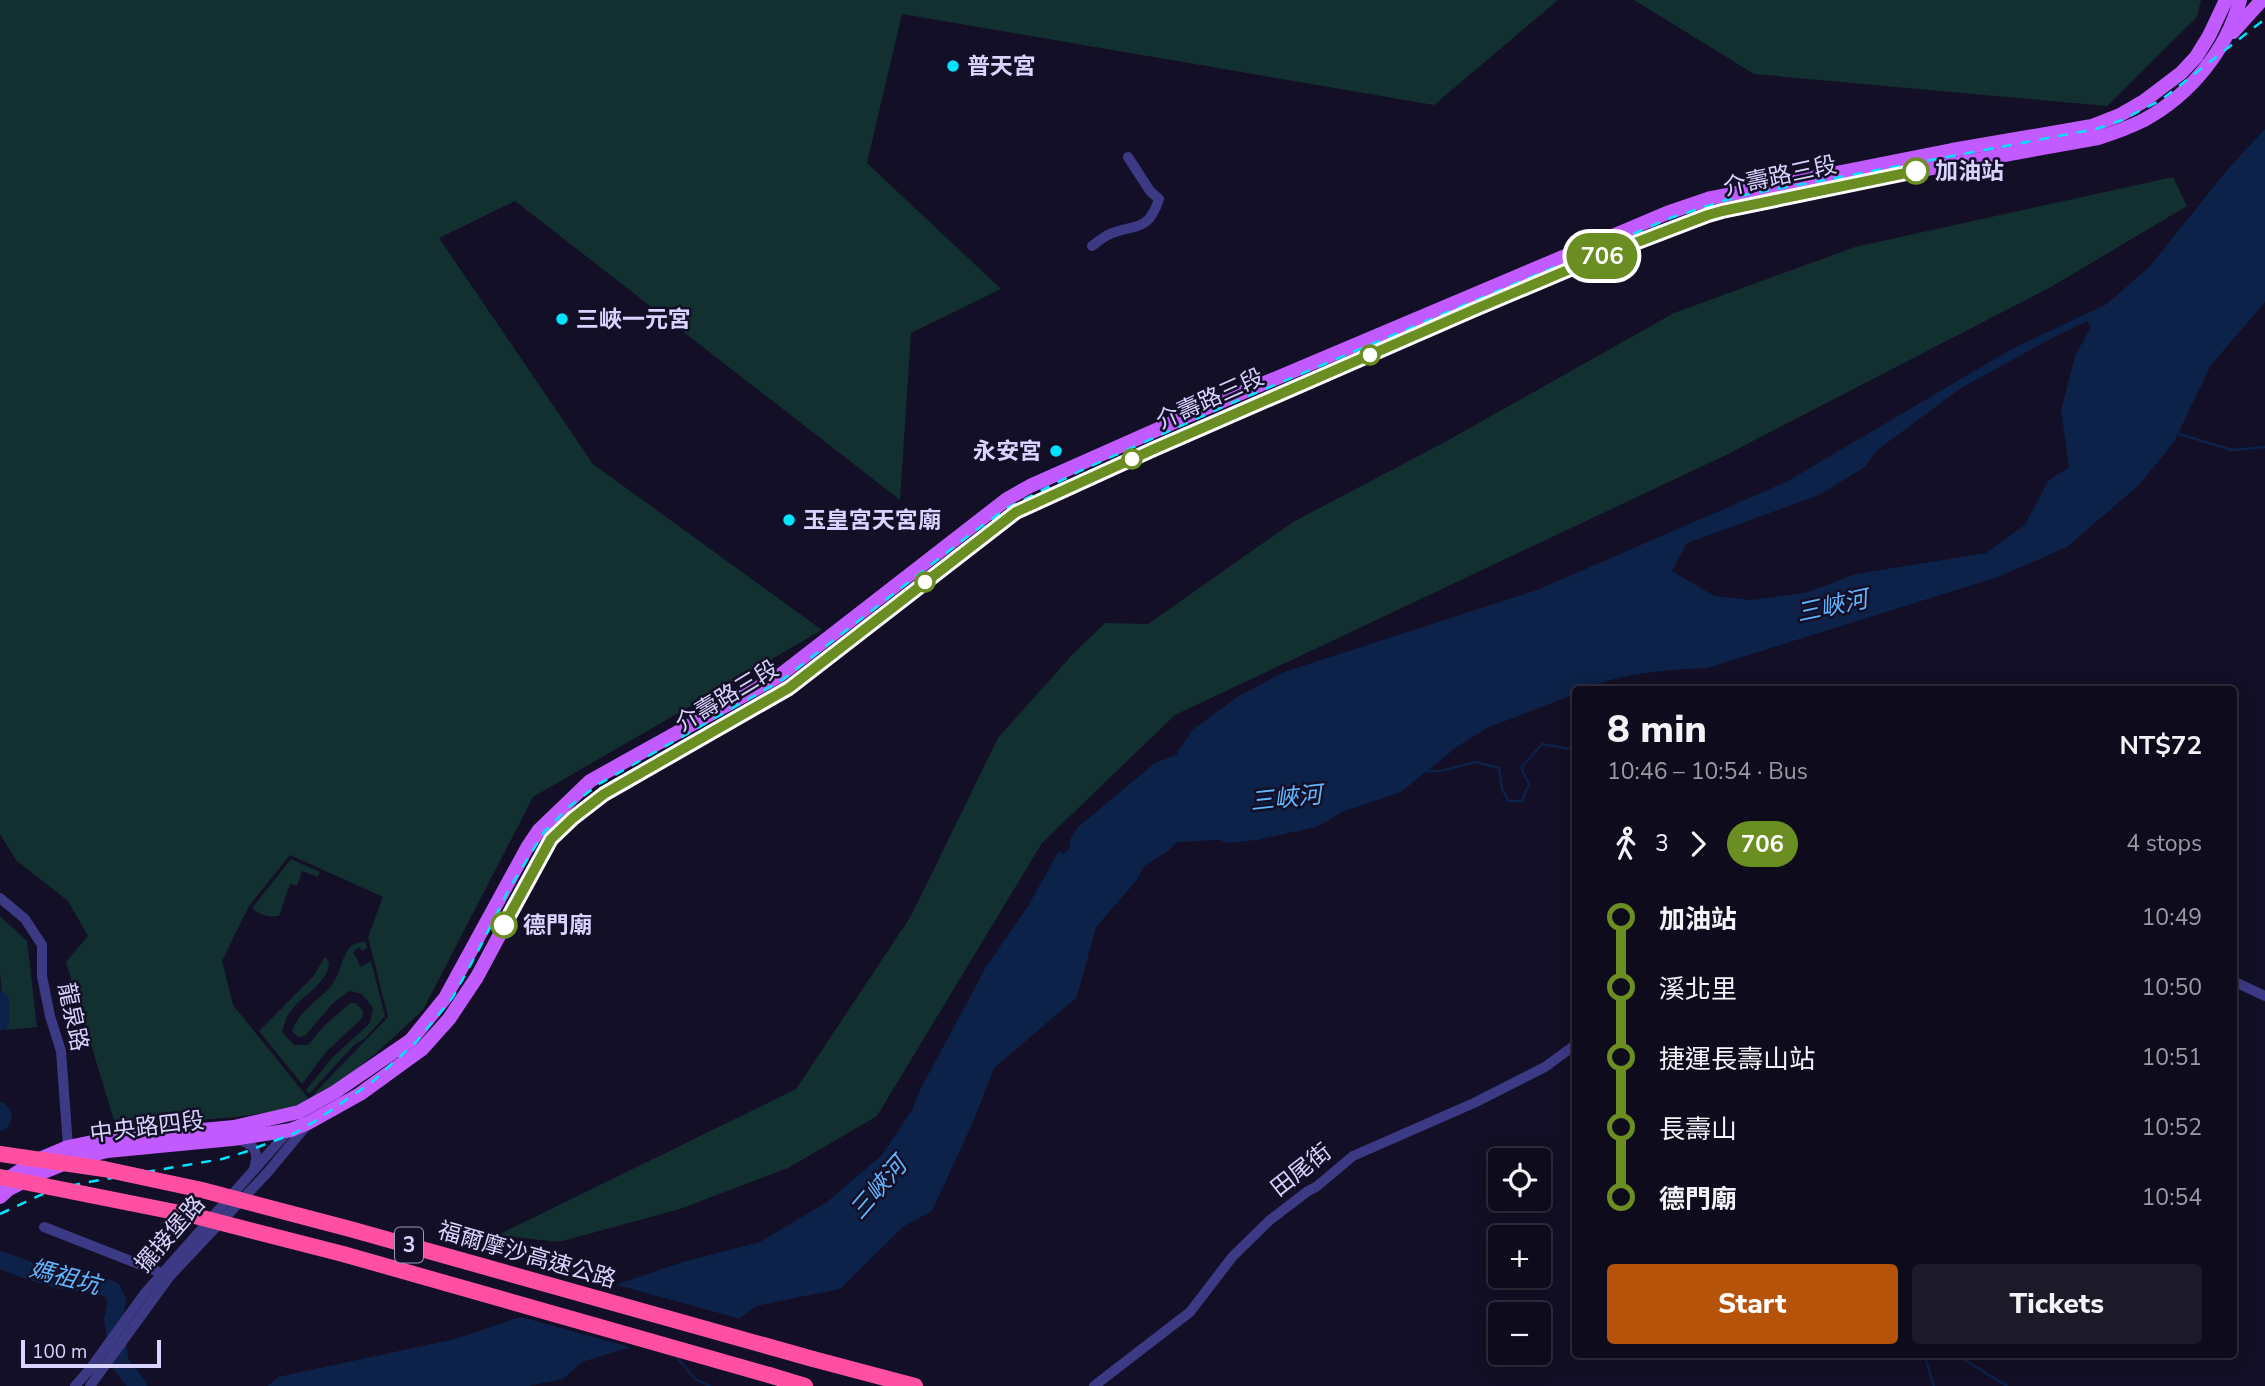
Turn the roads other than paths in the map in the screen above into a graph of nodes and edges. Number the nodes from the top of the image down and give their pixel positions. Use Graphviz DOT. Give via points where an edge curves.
graph roads {
  1 [pos="2226,0"];
  2 [pos="2240,0"];
  3 [pos="2262,0"];
  4 [pos="2212,61"];
  5 [pos="1128,157"];
  6 [pos="1092,246"];
  7 [pos="0,898"];
  8 [pos="2237,983"];
  9 [pos="2265,996"];
  10 [pos="1572,1047"];
  11 [pos="303,1118"];
  12 [pos="291,1130"];
  13 [pos="232,1139"];
  14 [pos="72,1153"];
  15 [pos="0,1154"];
  16 [pos="252,1172"];
  17 [pos="0,1177"];
  18 [pos="0,1184"];
  19 [pos="0,1197"];
  20 [pos="44,1227"];
  21 [pos="167,1275"];
  22 [pos="92,1378"];
  23 [pos="75,1386"];
  24 [pos="805,1386"];
  25 [pos="915,1386"];
  26 [pos="1094,1386"];
  1 -- 11 [label="main road, 介壽路三段" via="2196,57 2164,87 2120,115 2092,126 1711,198 1667,213 1208,407 1007,499 779,676 590,781 539,830 459,977 411,1040"];
  2 -- 4 [label="main road, 介壽路三段"];
  3 -- 4 [label="main road"];
  4 -- 11 [label="main road, 介壽路三段" via="2169,104 2144,120 2098,138 1708,215 1473,310 1016,512 789,688 604,794 573,818 551,839 477,977 422,1049 360,1094"];
  5 -- 6 [label="street" via="1159,199 1156,210 1143,226 1107,235"];
  7 -- 14 [label="street, 龍泉路" via="25,919 42,945 45,990 61,1051"];
  8 -- 9 [label="street"];
  10 -- 26 [label="street, 田尾街" via="1545,1067 1474,1103 1353,1156 1270,1220 1233,1256 1191,1312"];
  11 -- 12 [label="main road, 中央路四段"];
  11 -- 14 [label="main road, 中央路四段" via="107,1139"];
  11 -- 21 [label="street, 擺接堡路" via="267,1172"];
  12 -- 13 [label="main road, 中央路四段"];
  12 -- 16 [label="street, 擺接堡路"];
  13 -- 14 [label="main road, 中央路四段"];
  13 -- 16 [label="street" via="254,1148 257,1158"];
  14 -- 18 [label="main road, 中央路四段" via="34,1161"];
  14 -- 19 [label="main road, 中央路四段"];
  15 -- 25 [label="highway, 福爾摩沙高速公路 / 3, bridge" via="202,1190"];
  16 -- 21 [label="street, 擺接堡路"];
  17 -- 24 [label="highway, 福爾摩沙高速公路 / 3, bridge" via="195,1216 343,1254"];
  20 -- 21 [label="street"];
  21 -- 22 [label="street, 擺接堡路"];
  22 -- 23 [label="street, 擺接堡路"];
}
